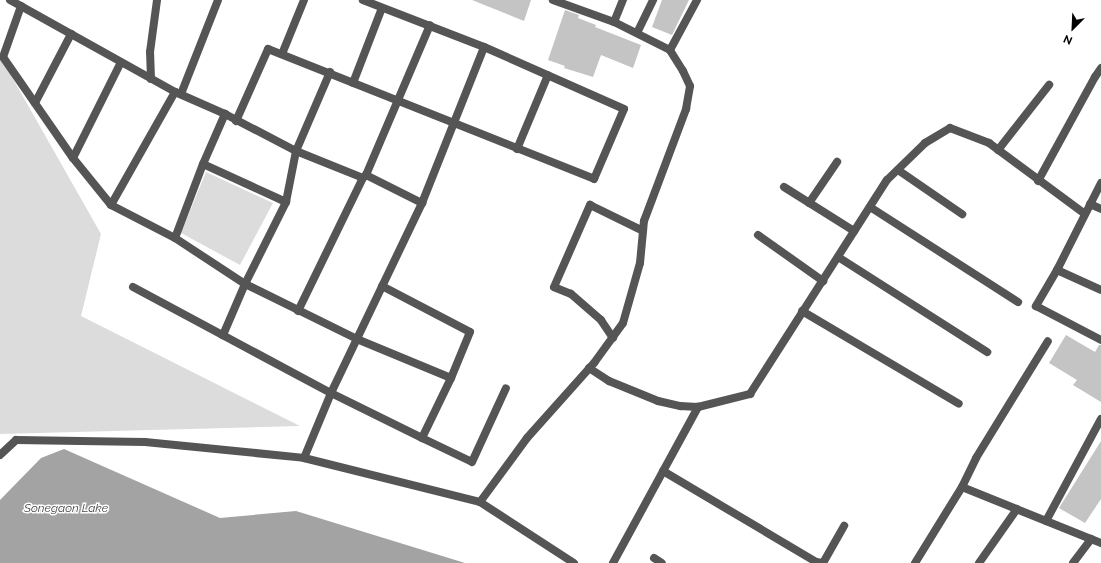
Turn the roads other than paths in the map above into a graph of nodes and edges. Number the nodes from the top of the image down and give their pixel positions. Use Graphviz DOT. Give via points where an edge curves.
graph roads {
  1 [pos="10,0"];
  2 [pos="156,0"];
  3 [pos="218,0"];
  4 [pos="304,0"];
  5 [pos="363,0"];
  6 [pos="553,0"];
  7 [pos="623,0"];
  8 [pos="653,0"];
  9 [pos="697,0"];
  10 [pos="21,6"];
  11 [pos="382,8"];
  12 [pos="614,22"];
  13 [pos="430,25"];
  14 [pos="637,33"];
  15 [pos="71,34"];
  16 [pos="484,47"];
  17 [pos="670,50"];
  18 [pos="282,54"];
  19 [pos="121,62"];
  20 [pos="1101,68"];
  21 [pos="330,72"];
  22 [pos="548,75"];
  23 [pos="151,79"];
  24 [pos="353,82"];
  25 [pos="1049,85"];
  26 [pos="178,93"];
  27 [pos="398,100"];
  28 [pos="35,103"];
  29 [pos="225,114"];
  30 [pos="236,121"];
  31 [pos="452,124"];
  32 [pos="517,149"];
  33 [pos="998,150"];
  34 [pos="296,151"];
  35 [pos="74,158"];
  36 [pos="837,162"];
  37 [pos="203,164"];
  38 [pos="898,170"];
  39 [pos="364,176"];
  40 [pos="1038,181"];
  41 [pos="1101,183"];
  42 [pos="784,187"];
  43 [pos="286,202"];
  44 [pos="809,203"];
  45 [pos="422,204"];
  46 [pos="1090,204"];
  47 [pos="111,205"];
  48 [pos="870,208"];
  49 [pos="1101,209"];
  50 [pos="962,214"];
  51 [pos="1084,214"];
  52 [pos="643,231"];
  53 [pos="854,231"];
  54 [pos="758,235"];
  55 [pos="175,238"];
  56 [pos="838,257"];
  57 [pos="1057,270"];
  58 [pos="823,280"];
  59 [pos="246,284"];
  60 [pos="382,286"];
  61 [pos="133,287"];
  62 [pos="1101,290"];
  63 [pos="1018,302"];
  64 [pos="802,311"];
  65 [pos="298,312"];
  66 [pos="223,335"];
  67 [pos="613,338"];
  68 [pos="357,339"];
  69 [pos="1101,340"];
  70 [pos="1048,341"];
  71 [pos="987,352"];
  72 [pos="589,368"];
  73 [pos="451,378"];
  74 [pos="506,388"];
  75 [pos="331,393"];
  76 [pos="959,404"];
  77 [pos="698,407"];
  78 [pos="1101,419"];
  79 [pos="422,438"];
  80 [pos="0,455"];
  81 [pos="304,458"];
  82 [pos="663,471"];
  83 [pos="962,487"];
  84 [pos="480,502"];
  85 [pos="1017,509"];
  86 [pos="1046,521"];
  87 [pos="844,526"];
  88 [pos="1091,539"];
  89 [pos="1101,543"];
  90 [pos="654,558"];
  91 [pos="574,563"];
  92 [pos="613,563"];
  93 [pos="662,563"];
  94 [pos="914,563"];
  95 [pos="979,563"];
  96 [pos="1073,563"];
  1 -- 10 [label="street"];
  2 -- 23 [label="street" via="150,52"];
  3 -- 26 [label="street"];
  4 -- 18 [label="street"];
  5 -- 11 [label="street"];
  6 -- 12 [label="street"];
  7 -- 12 [label="street"];
  8 -- 14 [label="street"];
  9 -- 17 [label="street"];
  10 -- 15 [label="street"];
  10 -- 28 [label="street" via="3,57"];
  11 -- 13 [label="street"];
  11 -- 24 [label="street"];
  12 -- 14 [label="street"];
  13 -- 16 [label="street"];
  13 -- 27 [label="street"];
  14 -- 17 [label="street"];
  15 -- 19 [label="street"];
  15 -- 28 [label="street"];
  16 -- 22 [label="street"];
  16 -- 31 [label="street"];
  17 -- 52 [label="street" via="690,86 686,109 644,221"];
  18 -- 21 [label="street"];
  18 -- 30 [label="street" via="268,49"];
  19 -- 23 [label="street"];
  19 -- 35 [label="street"];
  20 -- 40 [label="street"];
  21 -- 24 [label="street"];
  21 -- 34 [label="street"];
  22 -- 32 [label="street"];
  22 -- 32 [label="street" via="624,109 594,179"];
  23 -- 26 [label="street"];
  24 -- 27 [label="street"];
  25 -- 33 [label="street"];
  26 -- 29 [label="street"];
  26 -- 47 [label="street"];
  27 -- 31 [label="street"];
  27 -- 39 [label="street"];
  28 -- 35 [label="street"];
  29 -- 30 [label="street"];
  29 -- 37 [label="street"];
  30 -- 34 [label="street"];
  31 -- 32 [label="street"];
  31 -- 45 [label="street"];
  33 -- 38 [label="street" via="988,143 950,128 925,143"];
  33 -- 40 [label="street"];
  34 -- 39 [label="street"];
  34 -- 43 [label="street"];
  35 -- 47 [label="street"];
  36 -- 44 [label="street"];
  37 -- 43 [label="street"];
  37 -- 55 [label="street"];
  38 -- 48 [label="street" via="887,180"];
  38 -- 50 [label="street"];
  39 -- 45 [label="street"];
  39 -- 65 [label="street"];
  40 -- 51 [label="street"];
  41 -- 46 [label="street"];
  42 -- 44 [label="street"];
  43 -- 59 [label="street"];
  44 -- 53 [label="street"];
  45 -- 60 [label="street"];
  46 -- 49 [label="street"];
  46 -- 51 [label="street"];
  47 -- 55 [label="street"];
  48 -- 53 [label="street"];
  48 -- 63 [label="street"];
  51 -- 57 [label="street"];
  52 -- 67 [label="street" via="640,263 623,323"];
  52 -- 67 [label="street" via="590,204 554,287 571,294 601,320"];
  53 -- 56 [label="street"];
  54 -- 58 [label="street"];
  55 -- 59 [label="street"];
  56 -- 58 [label="street"];
  56 -- 71 [label="street"];
  57 -- 62 [label="street"];
  57 -- 69 [label="street" via="1036,306"];
  58 -- 64 [label="street"];
  59 -- 65 [label="street"];
  59 -- 66 [label="street"];
  60 -- 68 [label="street"];
  60 -- 73 [label="street" via="470,332"];
  61 -- 66 [label="street"];
  64 -- 76 [label="street"];
  64 -- 77 [label="street" via="750,394"];
  65 -- 68 [label="street"];
  66 -- 75 [label="street"];
  67 -- 72 [label="street"];
  68 -- 73 [label="street"];
  68 -- 75 [label="street"];
  70 -- 83 [label="street" via="976,458"];
  72 -- 77 [label="street" via="609,381 658,401"];
  72 -- 84 [label="street" via="527,438"];
  73 -- 79 [label="street"];
  74 -- 79 [label="street" via="472,462"];
  75 -- 79 [label="street"];
  75 -- 81 [label="street"];
  77 -- 82 [label="street"];
  78 -- 86 [label="street"];
  80 -- 81 [label="street" via="16,440 145,442"];
  81 -- 84 [label="street"];
  82 -- 87 [label="street" via="816,562 823,563"];
  82 -- 92 [label="street"];
  83 -- 85 [label="street"];
  83 -- 94 [label="street"];
  84 -- 91 [label="street"];
  85 -- 86 [label="street"];
  85 -- 95 [label="street"];
  86 -- 88 [label="street"];
  88 -- 89 [label="street"];
  88 -- 96 [label="street"];
  90 -- 93 [label="street"];
}
